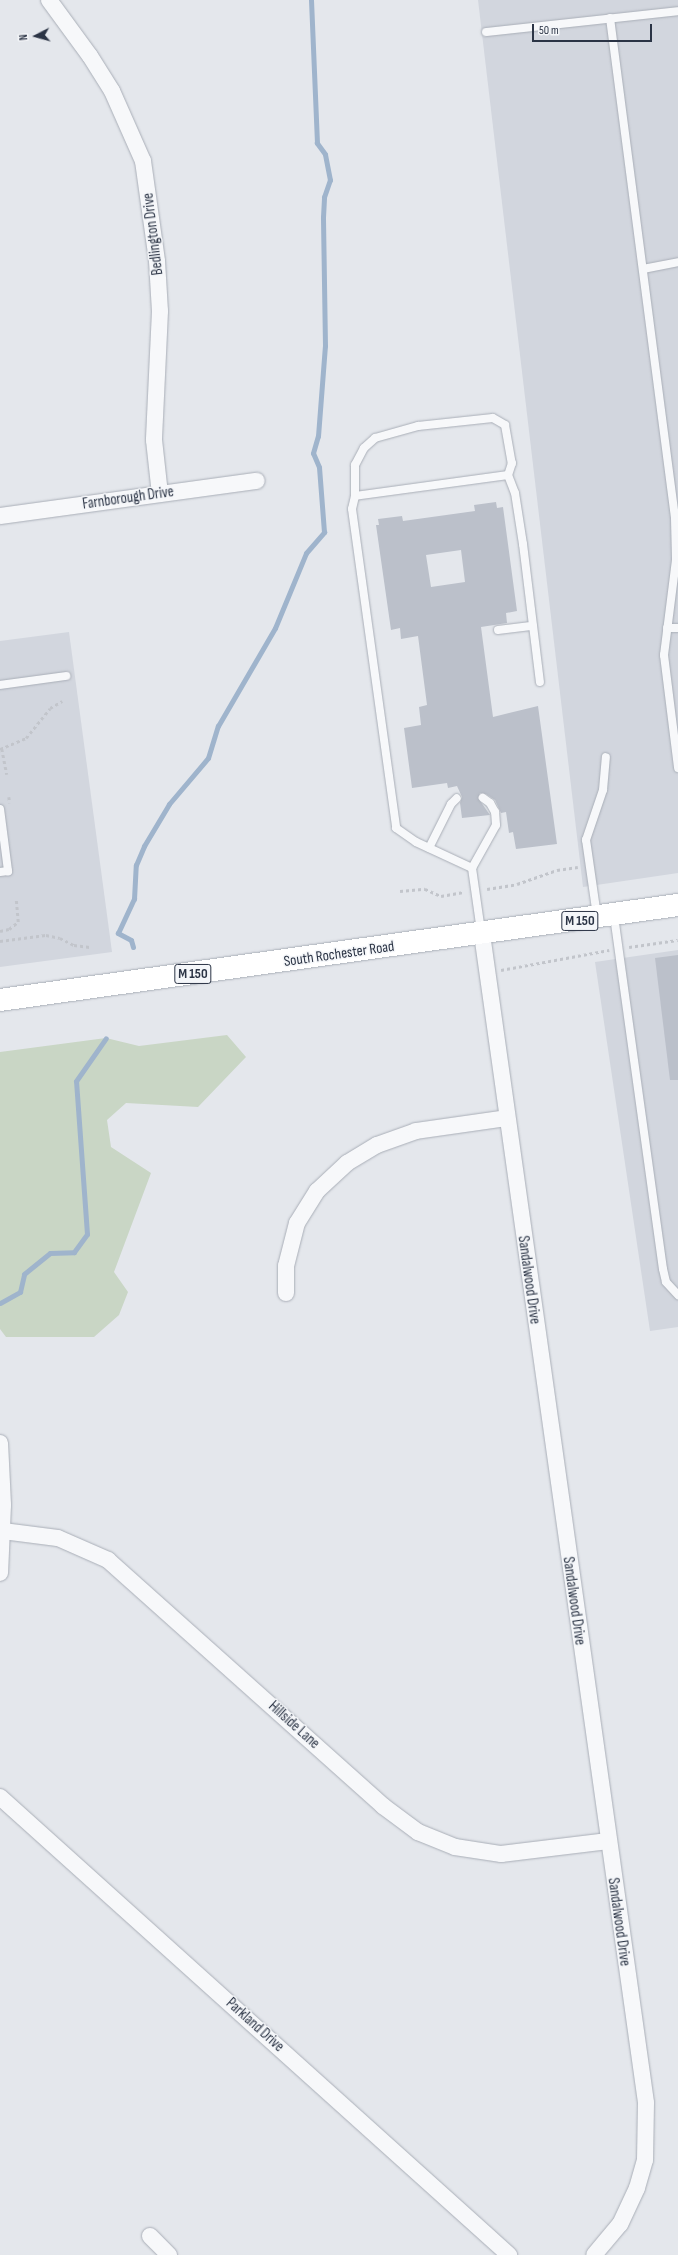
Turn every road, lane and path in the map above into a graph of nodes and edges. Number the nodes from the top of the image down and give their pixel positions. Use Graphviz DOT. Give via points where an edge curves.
graph roads {
  1 [pos="49,0"];
  2 [pos="678,11"];
  3 [pos="610,18"];
  4 [pos="486,32"];
  5 [pos="678,262"];
  6 [pos="643,269"];
  7 [pos="508,475"];
  8 [pos="257,481"];
  9 [pos="160,494"];
  10 [pos="355,496"];
  11 [pos="0,516"];
  12 [pos="533,626"];
  13 [pos="667,628"];
  14 [pos="678,628"];
  15 [pos="498,630"];
  16 [pos="66,676"];
  17 [pos="540,682"];
  18 [pos="0,685"];
  19 [pos="62,702"];
  20 [pos="1,749"];
  21 [pos="606,757"];
  22 [pos="678,768"];
  23 [pos="7,775"];
  24 [pos="457,798"];
  25 [pos="483,798"];
  26 [pos="0,809"];
  27 [pos="429,848"];
  28 [pos="590,865"];
  29 [pos="472,868"];
  30 [pos="4,872"];
  31 [pos="497,887"];
  32 [pos="400,891"];
  33 [pos="455,893"];
  34 [pos="16,898"];
  35 [pos="678,905"];
  36 [pos="606,917"];
  37 [pos="0,931"];
  38 [pos="482,934"];
  39 [pos="678,940"];
  40 [pos="0,942"];
  41 [pos="632,946"];
  42 [pos="90,947"];
  43 [pos="608,950"];
  44 [pos="499,971"];
  45 [pos="0,1000"];
  46 [pos="507,1118"];
  47 [pos="286,1293"];
  48 [pos="678,1295"];
  49 [pos="0,1444"];
  50 [pos="3,1531"];
  51 [pos="0,1573"];
  52 [pos="0,1797"];
  53 [pos="608,1841"];
  54 [pos="150,2236"];
  55 [pos="169,2255"];
  56 [pos="509,2255"];
  57 [pos="594,2255"];
  1 -- 9 [label="street, Bedlington Drive" via="112,91 143,161 157,261 160,311 154,440"];
  2 -- 3 [label="lane"];
  3 -- 4 [label="lane"];
  3 -- 6 [label="lane"];
  5 -- 6 [label="lane"];
  6 -- 13 [label="lane" via="675,518 676,560"];
  7 -- 10 [label="lane"];
  7 -- 10 [label="lane" via="512,463 509,437 500,420 418,426 383,434 364,448 355,465"];
  7 -- 12 [label="lane" via="515,493"];
  8 -- 9 [label="street, Farnborough Drive"];
  9 -- 11 [label="street, Farnborough Drive"];
  10 -- 27 [label="lane" via="352,509 396,828"];
  12 -- 15 [label="lane"];
  12 -- 17 [label="lane"];
  13 -- 14 [label="lane"];
  13 -- 22 [label="lane" via="664,655"];
  16 -- 18 [label="lane"];
  19 -- 20 [label="path" via="50,708 26,738"];
  20 -- 23 [label="path"];
  21 -- 28 [label="lane" via="603,790 586,840"];
  24 -- 27 [label="lane" via="450,804"];
  25 -- 29 [label="lane" via="490,803 495,812 496,825"];
  26 -- 30 [label="lane"];
  27 -- 29 [label="lane"];
  28 -- 31 [label="path" via="562,869 528,882"];
  28 -- 36 [label="lane"];
  29 -- 38 [label="lane"];
  32 -- 33 [label="path" via="415,888 441,896"];
  34 -- 37 [label="path" via="18,922 9,929"];
  35 -- 36 [label="main road, South Rochester Road / M 150"];
  36 -- 38 [label="main road, South Rochester Road / M 150"];
  36 -- 48 [label="lane" via="663,1269 666,1282"];
  38 -- 45 [label="main road, South Rochester Road / M 150"];
  38 -- 46 [label="street, Sandalwood Drive"];
  39 -- 41 [label="path"];
  40 -- 42 [label="path" via="46,935 60,938 74,946"];
  43 -- 44 [label="path"];
  46 -- 47 [label="street" via="416,1131 376,1145 347,1163 317,1191 297,1223 286,1266"];
  46 -- 53 [label="street, Sandalwood Drive"];
  49 -- 50 [label="street"];
  50 -- 51 [label="street"];
  50 -- 53 [label="street, Hillside Lane" via="58,1538 108,1560 383,1806 418,1832 455,1847 501,1854"];
  52 -- 56 [label="street, Parkland Drive"];
  53 -- 57 [label="street, Sandalwood Drive" via="648,2127 645,2160 628,2210"];
  54 -- 55 [label="street"];
}
